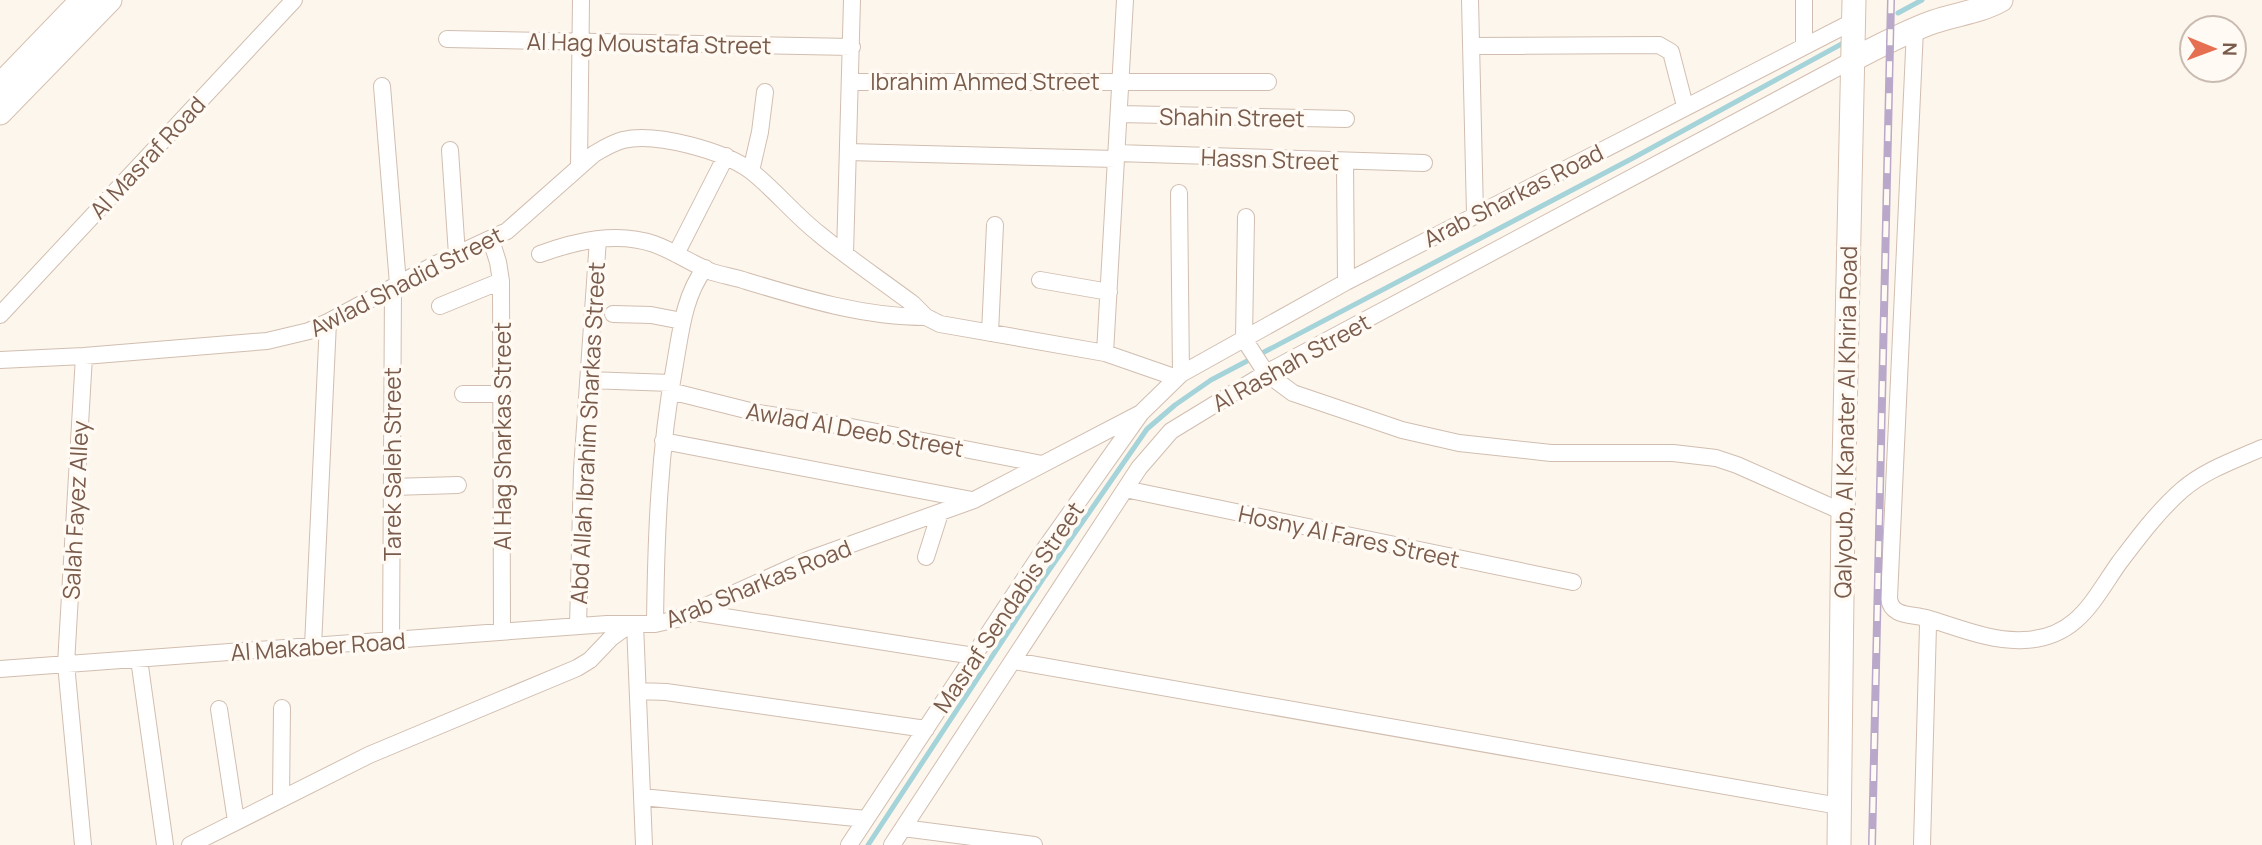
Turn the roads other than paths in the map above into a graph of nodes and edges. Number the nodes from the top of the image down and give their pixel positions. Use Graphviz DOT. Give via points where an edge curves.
graph roads {
  1 [pos="82,0"];
  2 [pos="110,0"];
  3 [pos="294,0"];
  4 [pos="581,0"];
  5 [pos="852,0"];
  6 [pos="1125,0"];
  7 [pos="1470,0"];
  8 [pos="1804,0"];
  9 [pos="2001,0"];
  10 [pos="1854,11"];
  11 [pos="1914,29"];
  12 [pos="447,39"];
  13 [pos="580,42"];
  14 [pos="1471,46"];
  15 [pos="1804,46"];
  16 [pos="852,47"];
  17 [pos="1852,60"];
  18 [pos="1121,81"];
  19 [pos="850,82"];
  20 [pos="1268,82"];
  21 [pos="0,85"];
  22 [pos="382,86"];
  23 [pos="765,92"];
  24 [pos="1685,107"];
  25 [pos="0,113"];
  26 [pos="1119,114"];
  27 [pos="1346,119"];
  28 [pos="450,150"];
  29 [pos="848,152"];
  30 [pos="726,156"];
  31 [pos="1116,156"];
  32 [pos="1345,162"];
  33 [pos="1424,163"];
  34 [pos="579,166"];
  35 [pos="751,172"];
  36 [pos="1179,193"];
  37 [pos="1475,214"];
  38 [pos="1246,217"];
  39 [pos="995,225"];
  40 [pos="491,240"];
  41 [pos="598,240"];
  42 [pos="540,254"];
  43 [pos="676,254"];
  44 [pos="845,254"];
  45 [pos="457,255"];
  46 [pos="705,268"];
  47 [pos="1040,280"];
  48 [pos="501,281"];
  49 [pos="1346,282"];
  50 [pos="395,286"];
  51 [pos="1109,292"];
  52 [pos="440,306"];
  53 [pos="613,314"];
  54 [pos="0,315"];
  55 [pos="926,317"];
  56 [pos="682,321"];
  57 [pos="328,322"];
  58 [pos="990,333"];
  59 [pos="1244,339"];
  60 [pos="1105,353"];
  61 [pos="84,356"];
  62 [pos="0,360"];
  63 [pos="1266,373"];
  64 [pos="1179,376"];
  65 [pos="588,380"];
  66 [pos="670,387"];
  67 [pos="463,394"];
  68 [pos="502,394"];
  69 [pos="1141,413"];
  70 [pos="663,441"];
  71 [pos="2262,448"];
  72 [pos="1042,464"];
  73 [pos="458,485"];
  74 [pos="392,487"];
  75 [pos="1125,489"];
  76 [pos="975,500"];
  77 [pos="1843,512"];
  78 [pos="940,513"];
  79 [pos="926,558"];
  80 [pos="1573,582"];
  81 [pos="694,612"];
  82 [pos="1926,618"];
  83 [pos="635,624"];
  84 [pos="655,624"];
  85 [pos="578,626"];
  86 [pos="502,632"];
  87 [pos="391,641"];
  88 [pos="313,646"];
  89 [pos="974,656"];
  90 [pos="139,659"];
  91 [pos="1014,660"];
  92 [pos="66,664"];
  93 [pos="0,669"];
  94 [pos="638,691"];
  95 [pos="282,708"];
  96 [pos="219,709"];
  97 [pos="926,729"];
  98 [pos="642,797"];
  99 [pos="281,798"];
  100 [pos="1839,806"];
  101 [pos="866,820"];
  102 [pos="236,821"];
  103 [pos="902,828"];
  104 [pos="83,845"];
  105 [pos="165,845"];
  106 [pos="190,845"];
  107 [pos="644,845"];
  108 [pos="849,845"];
  109 [pos="892,845"];
  110 [pos="1034,845"];
  111 [pos="1839,845"];
  112 [pos="1922,845"];
  1 -- 21 [label="main road"];
  2 -- 25 [label="main road"];
  3 -- 54 [label="street, Al Masraf Road"];
  4 -- 13 [label="street"];
  5 -- 16 [label="street"];
  6 -- 18 [label="street"];
  7 -- 14 [label="street"];
  8 -- 15 [label="street"];
  9 -- 11 [label="main road"];
  10 -- 15 [label="street, Arab Sharkas Road"];
  10 -- 17 [label="main road, Qalyoub, Al Kanater Al Khiria Road"];
  11 -- 17 [label="main road"];
  11 -- 82 [label="street, Qalyoub, Al Kanater Al Khiria Road" via="1889,605"];
  12 -- 13 [label="street, Al Hag Moustafa Street"];
  13 -- 16 [label="street, Al Hag Moustafa Street"];
  13 -- 34 [label="street"];
  14 -- 24 [label="street" via="1660,45 1671,52"];
  14 -- 37 [label="street"];
  15 -- 24 [label="street, Arab Sharkas Road"];
  16 -- 19 [label="street"];
  17 -- 63 [label="street, Al Rashah Street"];
  17 -- 77 [label="main road, Qalyoub, Al Kanater Al Khiria Road"];
  18 -- 19 [label="street, Ibrahim Ahmed Street"];
  18 -- 20 [label="street, Ibrahim Ahmed Street"];
  18 -- 26 [label="street"];
  19 -- 29 [label="street"];
  22 -- 50 [label="street, Tarek Saleh Street"];
  23 -- 35 [label="street"];
  24 -- 37 [label="street, Arab Sharkas Road"];
  26 -- 27 [label="street, Shahin Street"];
  26 -- 31 [label="street"];
  28 -- 45 [label="street"];
  29 -- 31 [label="street, Hassn Street"];
  29 -- 44 [label="street"];
  30 -- 34 [label="street, Awlad Shadid Street" via="667,142 626,139 610,144"];
  30 -- 35 [label="street, Awlad Shadid Street"];
  30 -- 43 [label="street"];
  31 -- 32 [label="street, Hassn Street"];
  31 -- 51 [label="street"];
  32 -- 33 [label="street, Hassn Street"];
  32 -- 49 [label="street"];
  34 -- 40 [label="street, Awlad Shadid Street" via="520,221"];
  35 -- 44 [label="street, Awlad Shadid Street"];
  36 -- 64 [label="street"];
  37 -- 49 [label="street, Arab Sharkas Road"];
  38 -- 59 [label="street"];
  39 -- 58 [label="street"];
  40 -- 45 [label="street, Awlad Shadid Street"];
  40 -- 48 [label="street, Al Hag Sharkas Street"];
  41 -- 42 [label="street"];
  41 -- 43 [label="street" via="633,238"];
  41 -- 65 [label="street, Abd Allah Ibrahim Sharkas Street"];
  43 -- 46 [label="street"];
  44 -- 55 [label="street, Awlad Shadid Street"];
  45 -- 50 [label="street, Awlad Shadid Street"];
  46 -- 55 [label="street" via="822,303"];
  46 -- 56 [label="street" via="693,284"];
  47 -- 51 [label="street"];
  48 -- 52 [label="street"];
  48 -- 68 [label="street, Al Hag Sharkas Street"];
  49 -- 59 [label="street, Arab Sharkas Road"];
  50 -- 57 [label="street, Awlad Shadid Street"];
  50 -- 74 [label="street, Tarek Saleh Street"];
  51 -- 60 [label="street"];
  53 -- 56 [label="street"];
  55 -- 58 [label="street"];
  56 -- 66 [label="street"];
  57 -- 61 [label="street, Awlad Shadid Street" via="267,341"];
  57 -- 88 [label="street"];
  58 -- 60 [label="street"];
  59 -- 63 [label="street"];
  59 -- 64 [label="street, Arab Sharkas Road"];
  60 -- 64 [label="street"];
  61 -- 62 [label="street, Awlad Shadid Street"];
  61 -- 92 [label="street, Salah Fayez Alley"];
  63 -- 75 [label="street, Al Rashah Street" via="1171,431"];
  63 -- 77 [label="street" via="1293,393 1402,430 1518,450 1716,458"];
  64 -- 69 [label="street, Masraf Sendabis Street"];
  65 -- 66 [label="street, Awlad Al Deeb Street"];
  65 -- 85 [label="street, Abd Allah Ibrahim Sharkas Street"];
  66 -- 70 [label="street"];
  66 -- 72 [label="street, Awlad Al Deeb Street" via="758,413"];
  67 -- 68 [label="street"];
  68 -- 86 [label="street, Al Hag Sharkas Street"];
  69 -- 72 [label="street, Arab Sharkas Road"];
  69 -- 89 [label="street, Masraf Sendabis Street"];
  70 -- 76 [label="street"];
  70 -- 84 [label="street"];
  71 -- 82 [label="street" via="2204,474 2182,490 2140,536 2085,612 2059,631 2010,640"];
  72 -- 76 [label="street, Arab Sharkas Road"];
  73 -- 74 [label="street"];
  74 -- 87 [label="street, Tarek Saleh Street"];
  75 -- 80 [label="street, Hosny Al Fares Street"];
  75 -- 91 [label="street, Al Rashah Street"];
  76 -- 78 [label="street, Arab Sharkas Road"];
  77 -- 100 [label="main road, Qalyoub, Al Kanater Al Khiria Road"];
  78 -- 79 [label="street"];
  78 -- 81 [label="street, Arab Sharkas Road" via="810,559"];
  81 -- 84 [label="street, Arab Sharkas Road"];
  81 -- 89 [label="street"];
  82 -- 112 [label="street"];
  83 -- 84 [label="street, Arab Sharkas Road"];
  83 -- 85 [label="street, Al Makaber Road"];
  83 -- 94 [label="street"];
  83 -- 99 [label="street, Arab Sharkas Road" via="577,668 369,755"];
  85 -- 86 [label="street, Al Makaber Road"];
  86 -- 87 [label="street, Al Makaber Road"];
  87 -- 88 [label="street, Al Makaber Road"];
  88 -- 90 [label="street, Al Makaber Road"];
  89 -- 97 [label="street, Masraf Sendabis Street"];
  90 -- 92 [label="street, Al Makaber Road"];
  90 -- 105 [label="street"];
  91 -- 100 [label="street"];
  91 -- 103 [label="street, Al Rashah Street"];
  92 -- 93 [label="street, Al Makaber Road"];
  92 -- 104 [label="street, Salah Fayez Alley"];
  94 -- 97 [label="street"];
  94 -- 98 [label="street"];
  95 -- 99 [label="street"];
  96 -- 102 [label="street"];
  97 -- 101 [label="street, Masraf Sendabis Street"];
  98 -- 101 [label="street"];
  98 -- 107 [label="street"];
  99 -- 102 [label="street, Arab Sharkas Road"];
  100 -- 111 [label="main road, Qalyoub, Al Kanater Al Khiria Road"];
  101 -- 108 [label="street, Masraf Sendabis Street"];
  102 -- 106 [label="street, Arab Sharkas Road"];
  103 -- 109 [label="street, Al Rashah Street"];
  103 -- 110 [label="street"];
}
